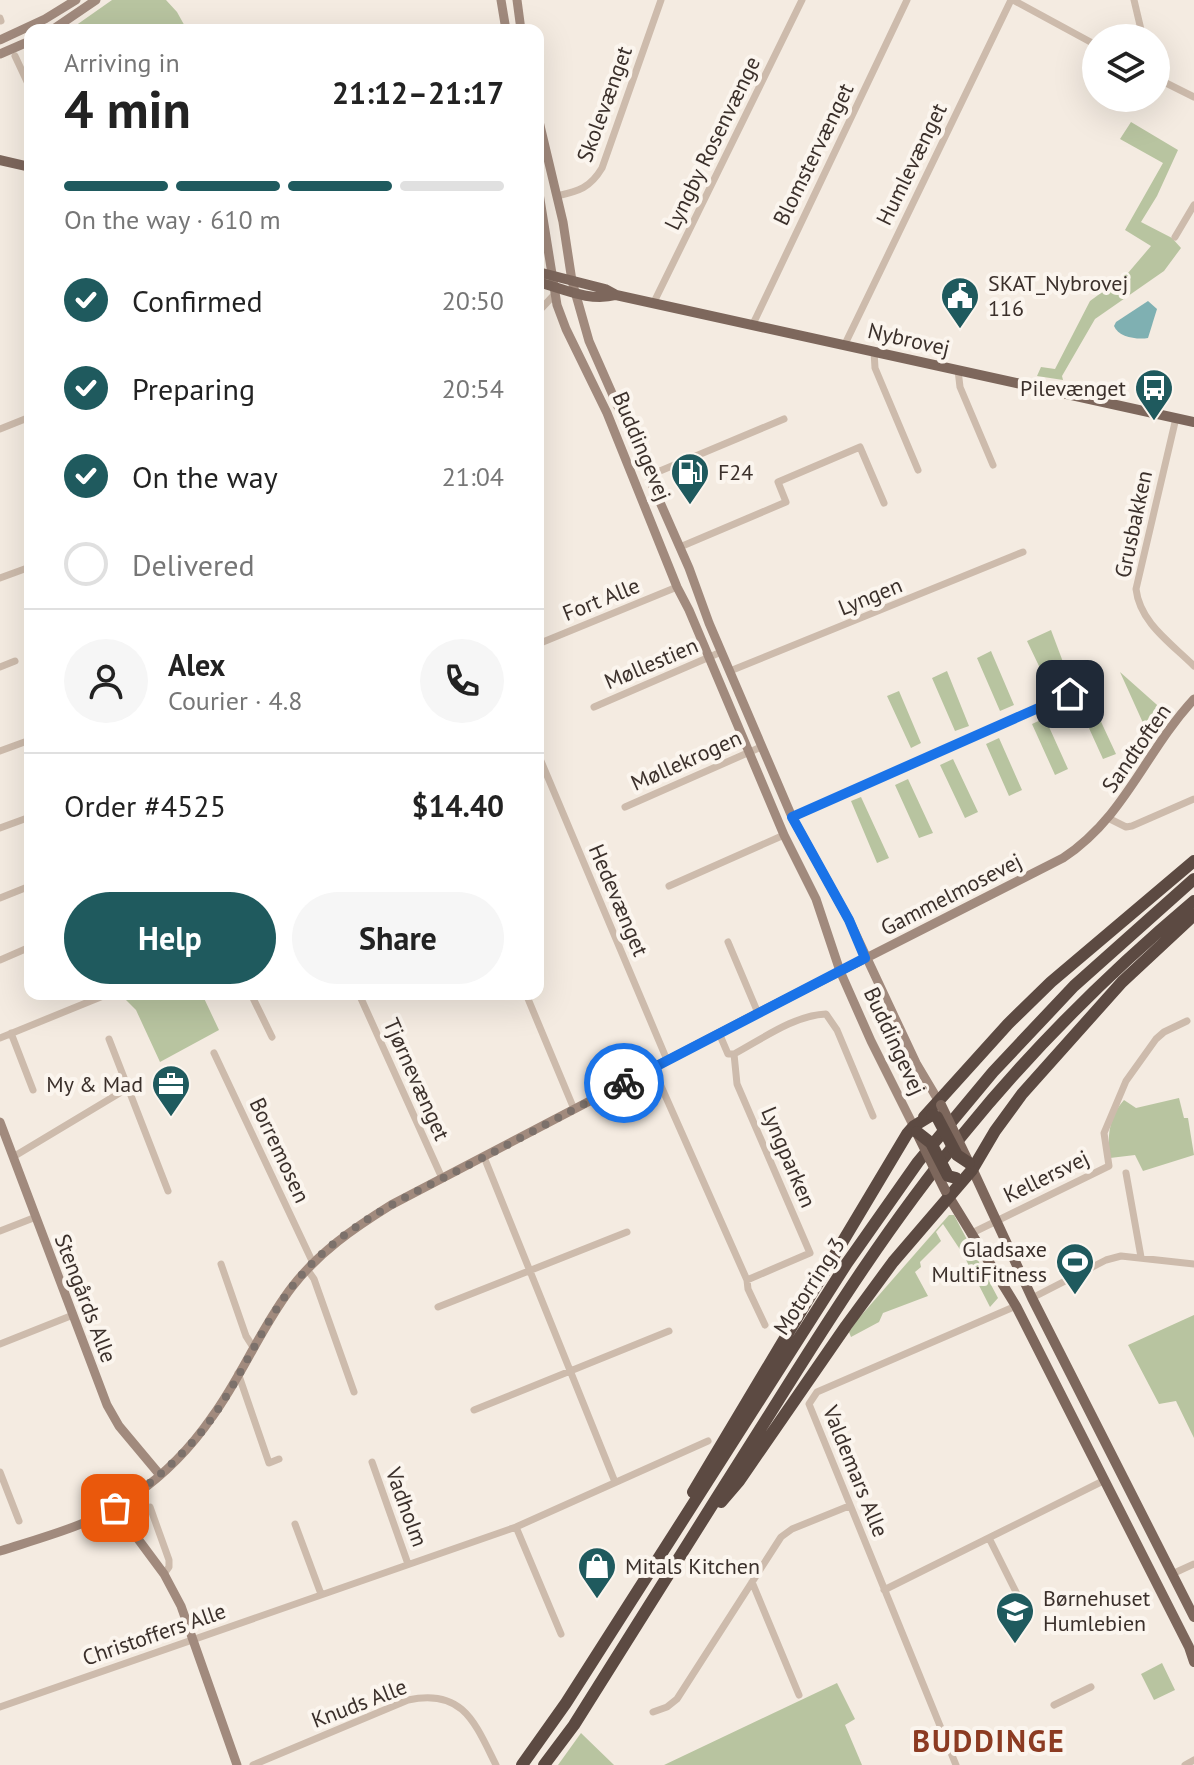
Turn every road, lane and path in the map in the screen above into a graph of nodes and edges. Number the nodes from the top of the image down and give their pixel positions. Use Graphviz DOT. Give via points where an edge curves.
graph roads {
  1 [pos="76,0"];
  2 [pos="96,0"];
  3 [pos="501,0"];
  4 [pos="517,0"];
  5 [pos="661,0"];
  6 [pos="802,0"];
  7 [pos="907,0"];
  8 [pos="1012,0"];
  9 [pos="1134,0"];
  10 [pos="30,24"];
  11 [pos="61,24"];
  12 [pos="505,24"];
  13 [pos="520,24"];
  14 [pos="1140,24"];
  15 [pos="24,27"];
  16 [pos="1082,38"];
  17 [pos="0,40"];
  18 [pos="24,44"];
  19 [pos="0,54"];
  20 [pos="15,56"];
  21 [pos="24,75"];
  22 [pos="1170,85"];
  23 [pos="1194,97"];
  24 [pos="544,142"];
  25 [pos="0,160"];
  26 [pos="24,165"];
  27 [pos="557,196"];
  28 [pos="1194,205"];
  29 [pos="544,229"];
  30 [pos="1175,237"];
  31 [pos="544,278"];
  32 [pos="572,281"];
  33 [pos="544,283"];
  34 [pos="552,285"];
  35 [pos="575,293"];
  36 [pos="616,295"];
  37 [pos="544,300"];
  38 [pos="654,302"];
  39 [pos="753,324"];
  40 [pos="845,344"];
  41 [pos="874,351"];
  42 [pos="958,370"];
  43 [pos="1176,418"];
  44 [pos="24,419"];
  45 [pos="784,419"];
  46 [pos="1194,422"];
  47 [pos="0,429"];
  48 [pos="993,465"];
  49 [pos="918,470"];
  50 [pos="648,476"];
  51 [pos="884,503"];
  52 [pos="680,547"];
  53 [pos="1023,552"];
  54 [pos="24,569"];
  55 [pos="0,578"];
  56 [pos="677,587"];
  57 [pos="544,642"];
  58 [pos="721,652"];
  59 [pos="710,657"];
  60 [pos="15,661"];
  61 [pos="1194,666"];
  62 [pos="0,667"];
  63 [pos="730,671"];
  64 [pos="1088,686"];
  65 [pos="1194,699"];
  66 [pos="594,707"];
  67 [pos="24,742"];
  68 [pos="761,747"];
  69 [pos="0,751"];
  70 [pos="750,752"];
  71 [pos="544,768"];
  72 [pos="1194,799"];
  73 [pos="625,807"];
  74 [pos="792,817"];
  75 [pos="24,819"];
  76 [pos="1110,819"];
  77 [pos="0,828"];
  78 [pos="784,835"];
  79 [pos="1194,861"];
  80 [pos="1194,879"];
  81 [pos="669,886"];
  82 [pos="24,888"];
  83 [pos="0,898"];
  84 [pos="1194,901"];
  85 [pos="1194,915"];
  86 [pos="728,942"];
  87 [pos="24,950"];
  88 [pos="865,958"];
  89 [pos="0,960"];
  90 [pos="840,971"];
  91 [pos="93,1000"];
  92 [pos="254,1000"];
  93 [pos="362,1000"];
  94 [pos="529,1000"];
  95 [pos="758,1013"];
  96 [pos="1187,1021"];
  97 [pos="11,1033"];
  98 [pos="719,1033"];
  99 [pos="272,1037"];
  100 [pos="0,1038"];
  101 [pos="109,1039"];
  102 [pos="214,1053"];
  103 [pos="734,1054"];
  104 [pos="667,1060"];
  105 [pos="653,1068"];
  106 [pos="128,1088"];
  107 [pos="33,1090"];
  108 [pos="940,1103"];
  109 [pos="574,1109"];
  110 [pos="873,1116"];
  111 [pos="0,1122"];
  112 [pos="921,1123"];
  113 [pos="13,1157"];
  114 [pos="484,1157"];
  115 [pos="971,1166"];
  116 [pos="1126,1173"];
  117 [pos="442,1178"];
  118 [pos="168,1191"];
  119 [pos="948,1194"];
  120 [pos="36,1217"];
  121 [pos="995,1221"];
  122 [pos="0,1231"];
  123 [pos="627,1232"];
  124 [pos="970,1234"];
  125 [pos="1141,1257"];
  126 [pos="221,1264"];
  127 [pos="1194,1264"];
  128 [pos="310,1266"];
  129 [pos="530,1270"];
  130 [pos="747,1280"];
  131 [pos="1032,1298"];
  132 [pos="1016,1306"];
  133 [pos="438,1307"];
  134 [pos="73,1315"];
  135 [pos="765,1325"];
  136 [pos="669,1331"];
  137 [pos="0,1344"];
  138 [pos="253,1347"];
  139 [pos="570,1371"];
  140 [pos="238,1373"];
  141 [pos="354,1392"];
  142 [pos="474,1410"];
  143 [pos="708,1441"];
  144 [pos="691,1448"];
  145 [pos="279,1459"];
  146 [pos="696,1459"];
  147 [pos="372,1462"];
  148 [pos="0,1472"];
  149 [pos="160,1475"];
  150 [pos="1105,1480"];
  151 [pos="615,1482"];
  152 [pos="849,1506"];
  153 [pos="150,1507"];
  154 [pos="115,1508"];
  155 [pos="19,1521"];
  156 [pos="295,1524"];
  157 [pos="516,1527"];
  158 [pos="691,1537"];
  159 [pos="989,1538"];
  160 [pos="0,1551"];
  161 [pos="660,1556"];
  162 [pos="408,1564"];
  163 [pos="1194,1564"];
  164 [pos="164,1574"];
  165 [pos="1172,1574"];
  166 [pos="752,1582"];
  167 [pos="884,1590"];
  168 [pos="321,1594"];
  169 [pos="1027,1614"];
  170 [pos="1194,1617"];
  171 [pos="561,1634"];
  172 [pos="193,1639"];
  173 [pos="1193,1659"];
  174 [pos="1091,1687"];
  175 [pos="799,1695"];
  176 [pos="1054,1705"];
  177 [pos="0,1707"];
  178 [pos="653,1712"];
  179 [pos="1194,1760"];
  180 [pos="237,1765"];
  181 [pos="253,1765"];
  182 [pos="496,1765"];
  183 [pos="522,1765"];
  184 [pos="544,1765"];
  185 [pos="956,1765"];
  186 [pos="1185,1765"];
  1 -- 10 [label="street"];
  2 -- 11 [label="street"];
  3 -- 12 [label="street"];
  4 -- 13 [label="street"];
  5 -- 27 [label="street, Skolevænget" via="602,168 582,191"];
  6 -- 38 [label="street, Lyngby Rosenvænge"];
  7 -- 39 [label="street, Blomstervænget"];
  8 -- 16 [label="street"];
  8 -- 40 [label="street, Humlevænget"];
  9 -- 14 [label="street"];
  15 -- 17 [label="street"];
  18 -- 19 [label="street"];
  20 -- 21 [label="street"];
  22 -- 23 [label="street"];
  24 -- 27 [label="street, Buddingevej"];
  25 -- 26 [label="main road"];
  27 -- 32 [label="street, Buddingevej"];
  28 -- 30 [label="street"];
  29 -- 34 [label="street, Buddingevej"];
  31 -- 34 [label="main road, Nybrovej"];
  32 -- 34 [label="main road, Nybrovej"];
  32 -- 35 [label="street, Buddingevej"];
  32 -- 36 [label="main road, Nybrovej"];
  33 -- 34 [label="main road, Nybrovej"];
  34 -- 35 [label="main road, Nybrovej"];
  34 -- 37 [label="street"];
  34 -- 56 [label="street, Buddingevej"];
  35 -- 36 [label="main road, Nybrovej" via="601,299"];
  35 -- 50 [label="street, Buddingevej" via="589,341"];
  36 -- 38 [label="main road, Nybrovej"];
  38 -- 39 [label="main road, Nybrovej"];
  39 -- 40 [label="main road, Nybrovej"];
  40 -- 41 [label="main road, Nybrovej"];
  41 -- 42 [label="main road, Nybrovej"];
  41 -- 49 [label="street" via="875,368"];
  42 -- 43 [label="main road, Nybrovej"];
  42 -- 48 [label="street" via="960,387"];
  43 -- 46 [label="main road, Nybrovej"];
  43 -- 61 [label="street, Grusbakken" via="1136,589 1146,619"];
  44 -- 47 [label="street"];
  45 -- 50 [label="street"];
  50 -- 52 [label="street, Buddingevej"];
  51 -- 52 [label="street" via="860,447 778,482 786,502"];
  52 -- 58 [label="street, Buddingevej"];
  53 -- 63 [label="street, Lyngen"];
  54 -- 55 [label="street"];
  56 -- 57 [label="street, Fort Alle"];
  56 -- 59 [label="street, Buddingevej"];
  58 -- 59 [label="street, Møllestien"];
  58 -- 63 [label="street, Buddingevej"];
  59 -- 66 [label="street, Møllestien"];
  59 -- 70 [label="street, Buddingevej"];
  60 -- 62 [label="street"];
  63 -- 68 [label="street, Buddingevej"];
  64 -- 74 [label="street"];
  65 -- 76 [label="street, Sandtoften"];
  67 -- 69 [label="street"];
  68 -- 70 [label="street, Møllekrogen"];
  68 -- 74 [label="street, Buddingevej"];
  70 -- 73 [label="street, Møllekrogen"];
  70 -- 78 [label="street, Buddingevej"];
  71 -- 104 [label="street, Hedevænget"];
  72 -- 76 [label="street" via="1132,826"];
  74 -- 88 [label="street, Buddingevej"];
  75 -- 77 [label="street"];
  76 -- 88 [label="street, Gammelmosevej" via="1063,858"];
  78 -- 81 [label="street"];
  78 -- 90 [label="street, Buddingevej" via="816,899"];
  79 -- 108 [label="highway" via="1051,982"];
  80 -- 161 [label="highway, Motorring 3" via="1074,986 918,1162 847,1263"];
  82 -- 83 [label="street"];
  84 -- 158 [label="highway, Motorring 3" via="1083,1001 964,1133 846,1294"];
  85 -- 115 [label="highway" via="1064,1044"];
  86 -- 95 [label="street"];
  87 -- 89 [label="street"];
  88 -- 90 [label="street, Gammelmosevej"];
  88 -- 108 [label="street, Buddingevej"];
  90 -- 95 [label="street, Gammelmosevej"];
  90 -- 112 [label="street, Buddingevej" via="871,1041"];
  91 -- 97 [label="street"];
  92 -- 99 [label="street"];
  93 -- 117 [label="street, Tjørnevænget"];
  94 -- 109 [label="street"];
  95 -- 98 [label="street, Gammelmosevej"];
  96 -- 121 [label="street, Kellersvej" via="1156,1039 1126,1081 1104,1133 1109,1166"];
  97 -- 100 [label="street"];
  97 -- 107 [label="street"];
  98 -- 103 [label="street" via="728,1054"];
  98 -- 104 [label="street, Gammelmosevej"];
  101 -- 106 [label="street"];
  102 -- 128 [label="street, Borremosen"];
  103 -- 110 [label="street" via="788,1026 826,1014"];
  103 -- 130 [label="street, Lyngparken" via="737,1084 810,1253"];
  104 -- 105 [label="street, Gammelmosevej"];
  105 -- 109 [label="street, Gammelmosevej"];
  105 -- 130 [label="street"];
  106 -- 113 [label="street"];
  106 -- 118 [label="street"];
  108 -- 112 [label="highway"];
  108 -- 115 [label="main road, Buddingevej, bridge"];
  109 -- 114 [label="street, Gammelmosevej"];
  111 -- 113 [label="street, Stengårds Alle"];
  112 -- 115 [label="highway, bridge" via="937,1117 957,1155"];
  112 -- 115 [label="highway, bridge" via="948,1176 956,1178"];
  112 -- 119 [label="main road, Buddingevej, bridge"];
  112 -- 161 [label="highway" via="702,1473"];
  113 -- 120 [label="street, Stengårds Alle"];
  114 -- 117 [label="street, Gammelmosevej"];
  114 -- 129 [label="street"];
  115 -- 119 [label="highway"];
  115 -- 121 [label="main road, Buddingevej"];
  116 -- 125 [label="street"];
  117 -- 128 [label="street, Gammelmosevej" via="358,1226"];
  119 -- 124 [label="main road, Buddingevej"];
  119 -- 158 [label="highway" via="893,1262 739,1481"];
  120 -- 122 [label="street"];
  120 -- 134 [label="street, Stengårds Alle"];
  121 -- 124 [label="street, Kellersvej"];
  121 -- 131 [label="main road, Buddingevej"];
  123 -- 129 [label="street"];
  124 -- 132 [label="main road, Buddingevej"];
  125 -- 127 [label="street"];
  125 -- 131 [label="street" via="1106,1260"];
  126 -- 138 [label="street"];
  128 -- 138 [label="street, Gammelmosevej"];
  128 -- 141 [label="street, Borremosen"];
  129 -- 133 [label="street"];
  129 -- 139 [label="street"];
  130 -- 135 [label="street"];
  131 -- 165 [label="main road, Buddingevej"];
  132 -- 150 [label="main road, Buddingevej"];
  132 -- 152 [label="street, Valdemars Alle" via="813,1396 809,1409"];
  134 -- 137 [label="street"];
  134 -- 149 [label="street, Stengårds Alle" via="107,1405"];
  136 -- 139 [label="street"];
  138 -- 140 [label="street, Gammelmosevej"];
  139 -- 142 [label="street"];
  139 -- 151 [label="street"];
  140 -- 145 [label="street" via="269,1463"];
  140 -- 149 [label="street, Gammelmosevej" via="212,1418"];
  143 -- 144 [label="street, Christoffers Alle"];
  144 -- 146 [label="street"];
  144 -- 151 [label="street, Christoffers Alle"];
  147 -- 162 [label="street, Vadholm"];
  148 -- 155 [label="street"];
  149 -- 154 [label="street, Gammelmosevej"];
  150 -- 159 [label="street"];
  150 -- 173 [label="main road, Buddingevej"];
  151 -- 157 [label="street, Christoffers Alle"];
  152 -- 166 [label="street" via="786,1532"];
  152 -- 167 [label="street, Valdemars Alle"];
  153 -- 164 [label="street" via="169,1560"];
  154 -- 160 [label="street, Gammelmosevej"];
  154 -- 164 [label="street"];
  156 -- 168 [label="street"];
  157 -- 162 [label="street, Christoffers Alle"];
  157 -- 171 [label="street"];
  158 -- 184 [label="highway, Motorring 3"];
  159 -- 167 [label="street"];
  159 -- 169 [label="street"];
  161 -- 183 [label="highway, Motorring 3"];
  162 -- 168 [label="street, Christoffers Alle"];
  163 -- 165 [label="street"];
  164 -- 172 [label="street"];
  165 -- 170 [label="main road, Buddingevej"];
  166 -- 175 [label="street"];
  166 -- 178 [label="street" via="677,1699"];
  167 -- 185 [label="street, Valdemars Alle"];
  168 -- 172 [label="street, Christoffers Alle"];
  172 -- 177 [label="street, Christoffers Alle"];
  172 -- 180 [label="street"];
  174 -- 176 [label="street"];
  179 -- 186 [label="street"];
  181 -- 182 [label="street, Knuds Alle" via="422,1697 448,1700 468,1714"];
}
